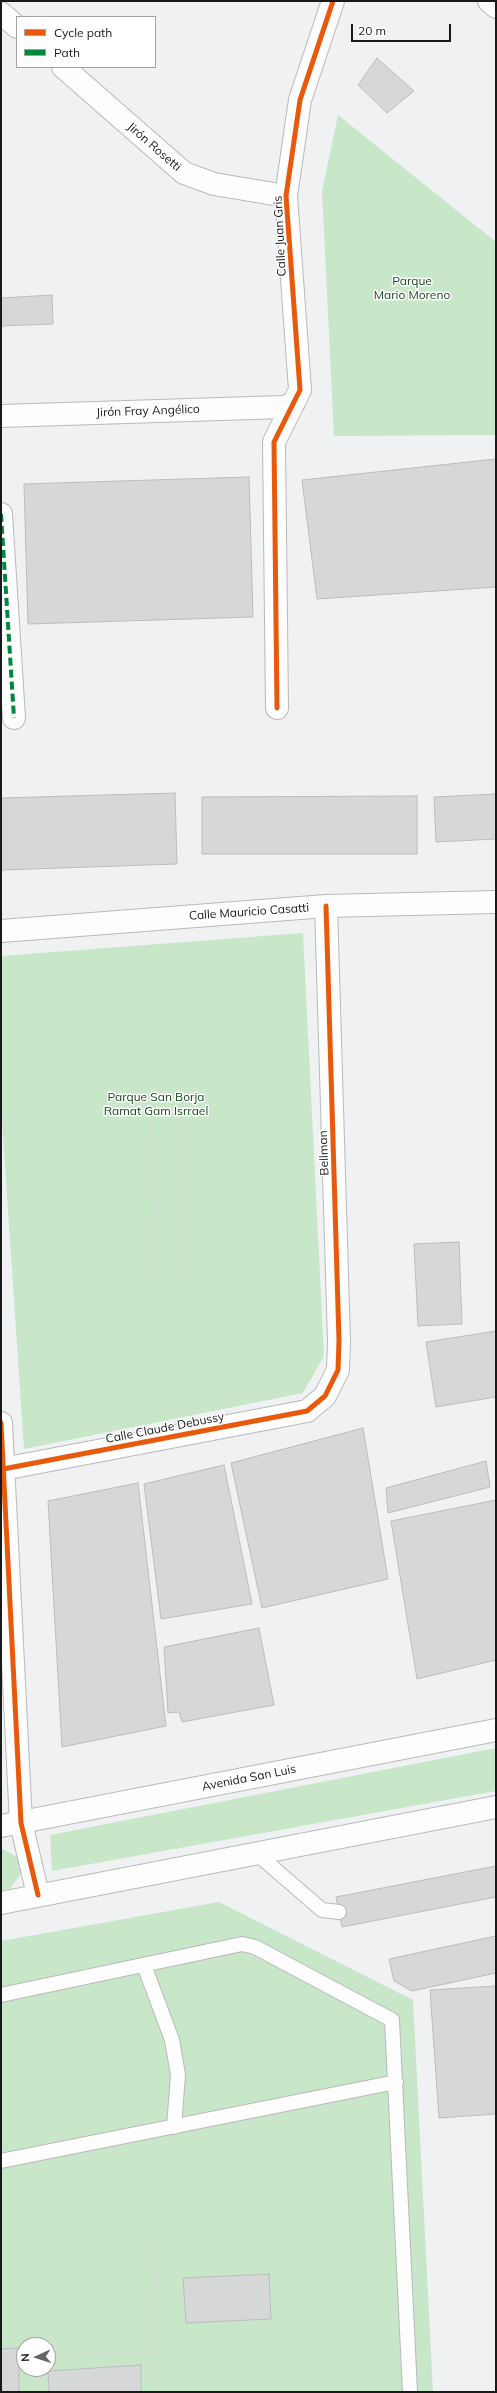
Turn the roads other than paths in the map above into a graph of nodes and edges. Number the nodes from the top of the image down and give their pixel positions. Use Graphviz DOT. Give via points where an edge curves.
graph roads {
  1 [pos="333,1"];
  2 [pos="489,1"];
  3 [pos="496,7"];
  4 [pos="1,13"];
  5 [pos="16,26"];
  6 [pos="64,68"];
  7 [pos="286,196"];
  8 [pos="294,403"];
  9 [pos="1,416"];
  10 [pos="1,514"];
  11 [pos="277,708"];
  12 [pos="14,718"];
  13 [pos="496,902"];
  14 [pos="326,906"];
  15 [pos="2,931"];
  16 [pos="325,1396"];
  17 [pos="1,1423"];
  18 [pos="3,1468"];
  19 [pos="496,1730"];
  20 [pos="496,1807"];
  21 [pos="11,1824"];
  22 [pos="256,1853"];
  23 [pos="38,1895"];
  24 [pos="1,1903"];
  25 [pos="339,1912"];
  26 [pos="144,1965"];
  27 [pos="1,1995"];
  28 [pos="396,2082"];
  29 [pos="174,2126"];
  30 [pos="1,2161"];
  31 [pos="410,2392"];
  1 -- 7 [label="street, Calle Juan Gris" via="300,100"];
  2 -- 3 [label="street"];
  4 -- 5 [label="street"];
  6 -- 7 [label="street, Jirón Rosetti" via="184,173 214,184"];
  7 -- 8 [label="street, Calle Juan Gris" via="300,390"];
  8 -- 9 [label="street, Jirón Fray Angélico" via="284,407"];
  8 -- 11 [label="street, Calle Juan Gris" via="274,442"];
  10 -- 12 [label="street"];
  13 -- 14 [label="street, Calle Mauricio Casatti"];
  14 -- 15 [label="street, Calle Mauricio Casatti"];
  14 -- 16 [label="street, Bellman" via="339,1341 338,1370"];
  16 -- 18 [label="street, Calle Claude Debussy" via="307,1411"];
  17 -- 18 [label="street"];
  18 -- 21 [label="street"];
  19 -- 21 [label="street, Avenida San Luis"];
  20 -- 22 [label="street"];
  21 -- 23 [label="street"];
  22 -- 23 [label="street"];
  22 -- 25 [label="lane" via="322,1910"];
  23 -- 24 [label="street"];
  26 -- 27 [label="lane"];
  26 -- 28 [label="lane" via="242,1944 255,1947 392,2020"];
  26 -- 29 [label="lane" via="172,2040 178,2074"];
  28 -- 29 [label="lane"];
  28 -- 31 [label="lane"];
  29 -- 30 [label="lane"];
}
